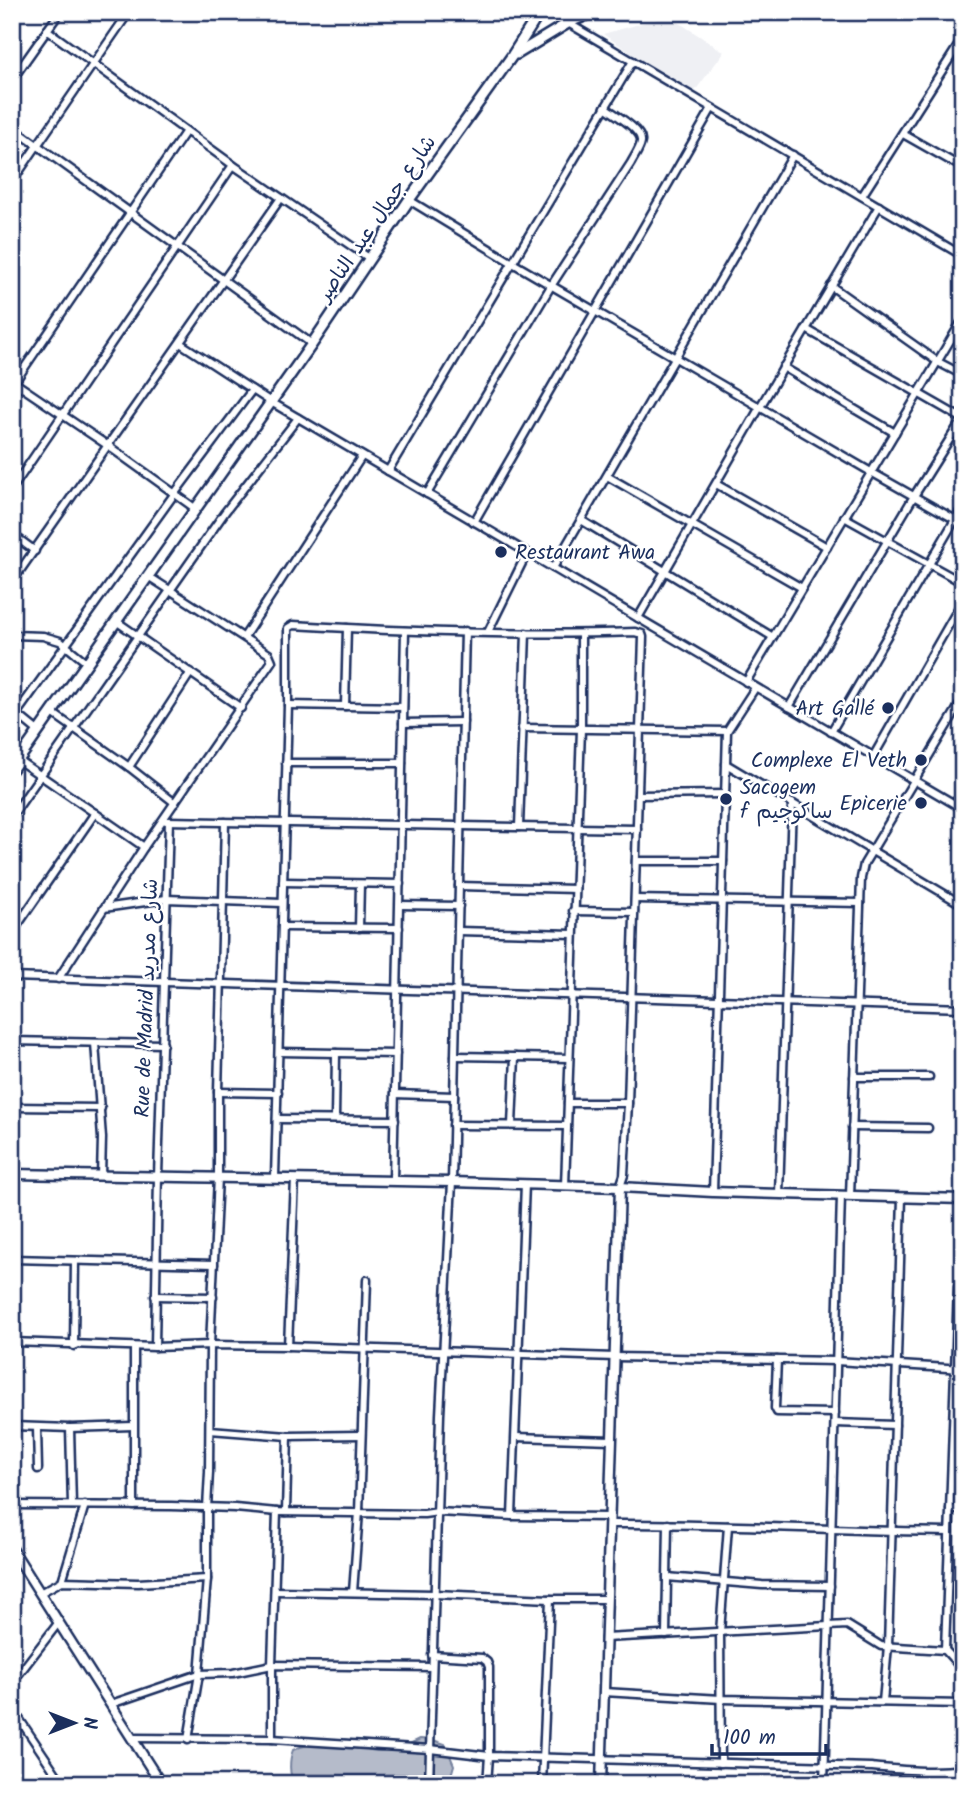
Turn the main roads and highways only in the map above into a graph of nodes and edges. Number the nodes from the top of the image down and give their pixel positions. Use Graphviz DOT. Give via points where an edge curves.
graph roads {
  1 [pos="540,12"];
  2 [pos="593,12"];
  3 [pos="512,56"];
  4 [pos="15,765"];
  1 -- 3 [label="main road, شارع جمال عبد الناصر"];
  2 -- 3 [label="main road, شارع جمال عبد الناصر"];
  3 -- 4 [label="main road, شارع جمال عبد الناصر"];
}
